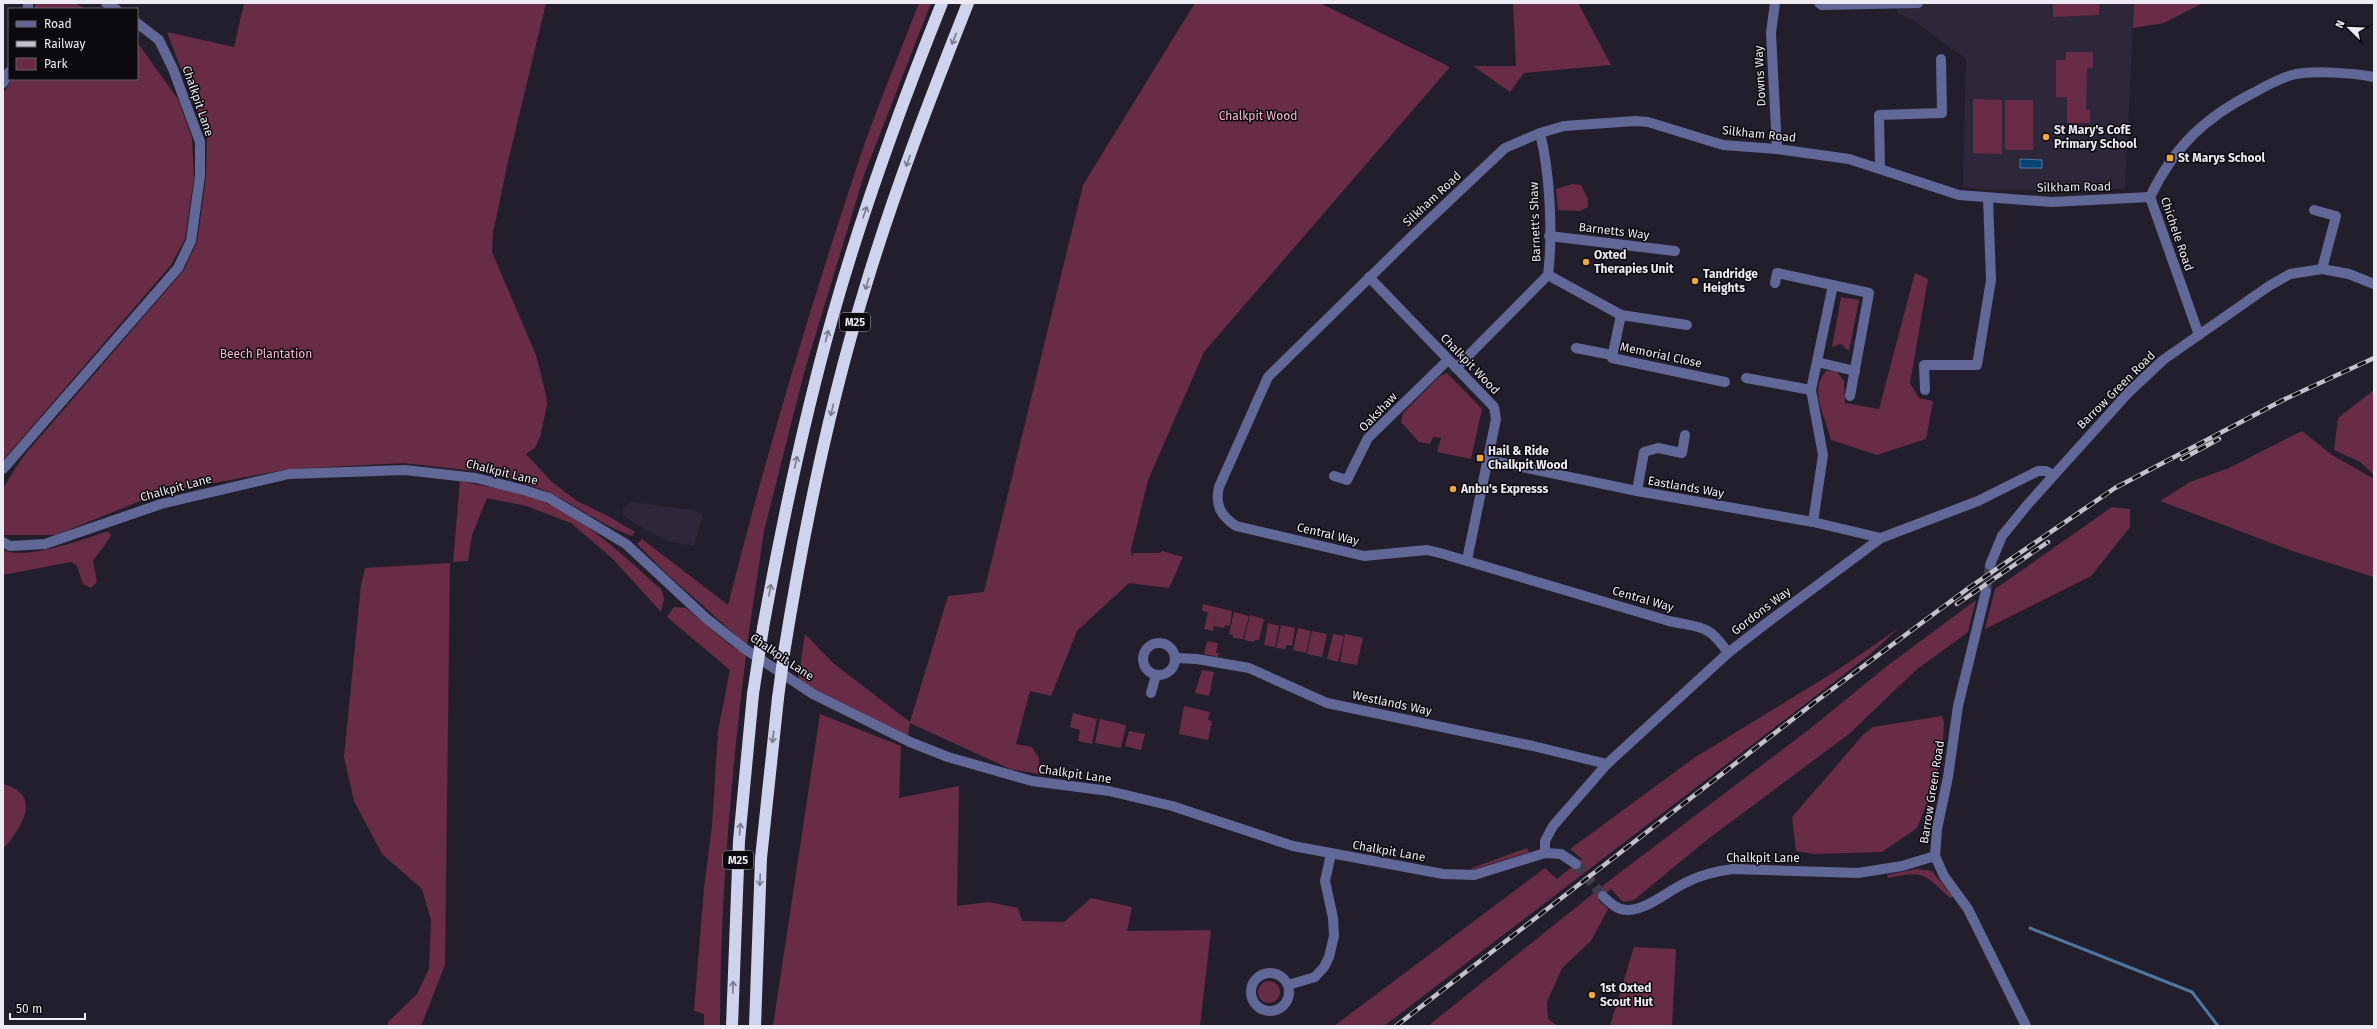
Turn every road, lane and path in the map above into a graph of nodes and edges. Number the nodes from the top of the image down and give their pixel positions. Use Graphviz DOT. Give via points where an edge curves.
graph roads {
  1 [pos="942,3"];
  2 [pos="968,3"];
  3 [pos="1775,3"];
  4 [pos="1819,3"];
  5 [pos="1918,3"];
  6 [pos="138,24"];
  7 [pos="1941,59"];
  8 [pos="8,74"];
  9 [pos="2374,77"];
  10 [pos="3,83"];
  11 [pos="1540,133"];
  12 [pos="1777,149"];
  13 [pos="1880,168"];
  14 [pos="2150,197"];
  15 [pos="1988,198"];
  16 [pos="2314,210"];
  17 [pos="1549,236"];
  18 [pos="1675,251"];
  19 [pos="2322,269"];
  20 [pos="1548,275"];
  21 [pos="1369,277"];
  22 [pos="1776,283"];
  23 [pos="2374,284"];
  24 [pos="1833,285"];
  25 [pos="1621,315"];
  26 [pos="1687,324"];
  27 [pos="2199,335"];
  28 [pos="1576,348"];
  29 [pos="1612,355"];
  30 [pos="1448,360"];
  31 [pos="1817,362"];
  32 [pos="1456,368"];
  33 [pos="1855,371"];
  34 [pos="1746,378"];
  35 [pos="1725,382"];
  36 [pos="1811,390"];
  37 [pos="1925,390"];
  38 [pos="1850,396"];
  39 [pos="1685,435"];
  40 [pos="1488,460"];
  41 [pos="3,469"];
  42 [pos="2053,475"];
  43 [pos="1334,476"];
  44 [pos="1637,491"];
  45 [pos="1813,522"];
  46 [pos="1881,538"];
  47 [pos="3,542"];
  48 [pos="1467,560"];
  49 [pos="1990,565"];
  50 [pos="1986,591"];
  51 [pos="1728,653"];
  52 [pos="1176,658"];
  53 [pos="1156,675"];
  54 [pos="1151,693"];
  55 [pos="1607,764"];
  56 [pos="1545,853"];
  57 [pos="1331,854"];
  58 [pos="1935,856"];
  59 [pos="1576,864"];
  60 [pos="1603,896"];
  61 [pos="1288,984"];
  62 [pos="732,1026"];
  63 [pos="755,1026"];
  64 [pos="2026,1026"];
  62 -- 1 [label="highway, M25, one-way, bridge" via="737,880 753,694 763,628 805,424 832,316 882,161"];
  2 -- 63 [label="highway, M25, one-way, bridge" via="899,184 851,339 812,497 778,698 761,858"];
  3 -- 12 [label="street, Downs Way" via="1771,33"];
  4 -- 5 [label="street"];
  6 -- 41 [label="street, Chalkpit Lane" via="159,40 174,69 200,142 200,176 191,241 178,268"];
  7 -- 13 [label="street" via="1942,113 1879,115"];
  8 -- 10 [label="street"];
  9 -- 14 [label="street, Chichele Road" via="2293,75 2234,102 2191,134 2162,171"];
  11 -- 12 [label="street, Silkham Road" via="1564,126 1635,121 1648,122 1723,145"];
  11 -- 17 [label="street, Barnett's Shaw" via="1544,152"];
  11 -- 21 [label="street, Silkham Road" via="1505,148"];
  12 -- 13 [label="street, Silkham Road" via="1848,159"];
  13 -- 15 [label="street, Silkham Road" via="1959,195"];
  14 -- 15 [label="street, Silkham Road" via="2052,202"];
  14 -- 27 [label="street, Chichele Road"];
  15 -- 37 [label="street" via="1991,280 1977,365 1924,365"];
  16 -- 19 [label="street" via="2336,216"];
  17 -- 18 [label="street, Barnetts Way"];
  17 -- 20 [label="street, Barnett's Shaw"];
  19 -- 23 [label="street, Barrow Green Road" via="2349,274"];
  19 -- 27 [label="street, Barrow Green Road" via="2306,270 2283,277"];
  20 -- 25 [label="street"];
  20 -- 32 [label="street, Barnett's Shaw"];
  21 -- 30 [label="street, Chalkpit Wood"];
  21 -- 48 [label="street, Central Way" via="1268,377 1219,487 1216,499 1220,512 1236,526 1364,556 1427,550"];
  22 -- 24 [label="street" via="1777,273"];
  24 -- 31 [label="street"];
  24 -- 33 [label="street" via="1869,293"];
  25 -- 26 [label="street"];
  25 -- 29 [label="street, Memorial Close"];
  27 -- 42 [label="street, Barrow Green Road" via="2163,360 2129,392"];
  28 -- 29 [label="street"];
  29 -- 35 [label="street, Memorial Close" via="1612,358"];
  30 -- 32 [label="street, Chalkpit Wood"];
  30 -- 43 [label="street, Oakshaw" via="1368,438 1347,480"];
  31 -- 33 [label="street"];
  31 -- 36 [label="street"];
  32 -- 40 [label="street, Chalkpit Wood" via="1494,407 1496,420"];
  33 -- 38 [label="street"];
  34 -- 36 [label="street"];
  36 -- 45 [label="street" via="1823,455"];
  39 -- 44 [label="street" via="1682,453 1658,448 1644,452"];
  40 -- 44 [label="street, Eastlands Way"];
  40 -- 48 [label="street, Chalkpit Wood"];
  42 -- 46 [label="street, Gordons Way" via="2046,471 2038,471 1978,501"];
  42 -- 49 [label="street, Barrow Green Road" via="2002,536"];
  44 -- 45 [label="street, Eastlands Way"];
  45 -- 46 [label="street, Eastlands Way"];
  46 -- 51 [label="street, Gordons Way"];
  47 -- 57 [label="street, Chalkpit Lane" via="10,546 45,544 161,504 289,474 405,470 476,478 548,498 626,544 707,619 745,649 813,694 910,742 948,757 1032,781 1136,797 1172,806 1260,837"];
  48 -- 51 [label="street, Central Way" via="1670,621 1704,628 1713,632"];
  50 -- 58 [label="street, Barrow Green Road" via="1958,706 1948,777 1937,829"];
  51 -- 55 [label="street, Gordons Way"];
  52 -- 53 [label="street" via="1172,670 1162,676"];
  52 -- 53 [label="street" via="1166,644 1150,646 1144,654 1144,664"];
  52 -- 55 [label="street, Westlands Way" via="1248,668 1327,703 1540,747"];
  53 -- 54 [label="street"];
  55 -- 56 [label="street, Gordons Way" via="1553,826 1546,841"];
  56 -- 57 [label="street, Chalkpit Lane" via="1474,875 1458,876"];
  56 -- 59 [label="street, Chalkpit Lane" via="1561,854"];
  57 -- 61 [label="street" via="1326,881 1334,936 1329,957 1315,977"];
  58 -- 60 [label="street, Chalkpit Lane" via="1902,866 1858,873 1733,869 1712,872 1685,882 1640,908 1629,910 1610,904"];
  58 -- 64 [label="street, Barrow Green Road" via="1944,876 1968,909"];
}
